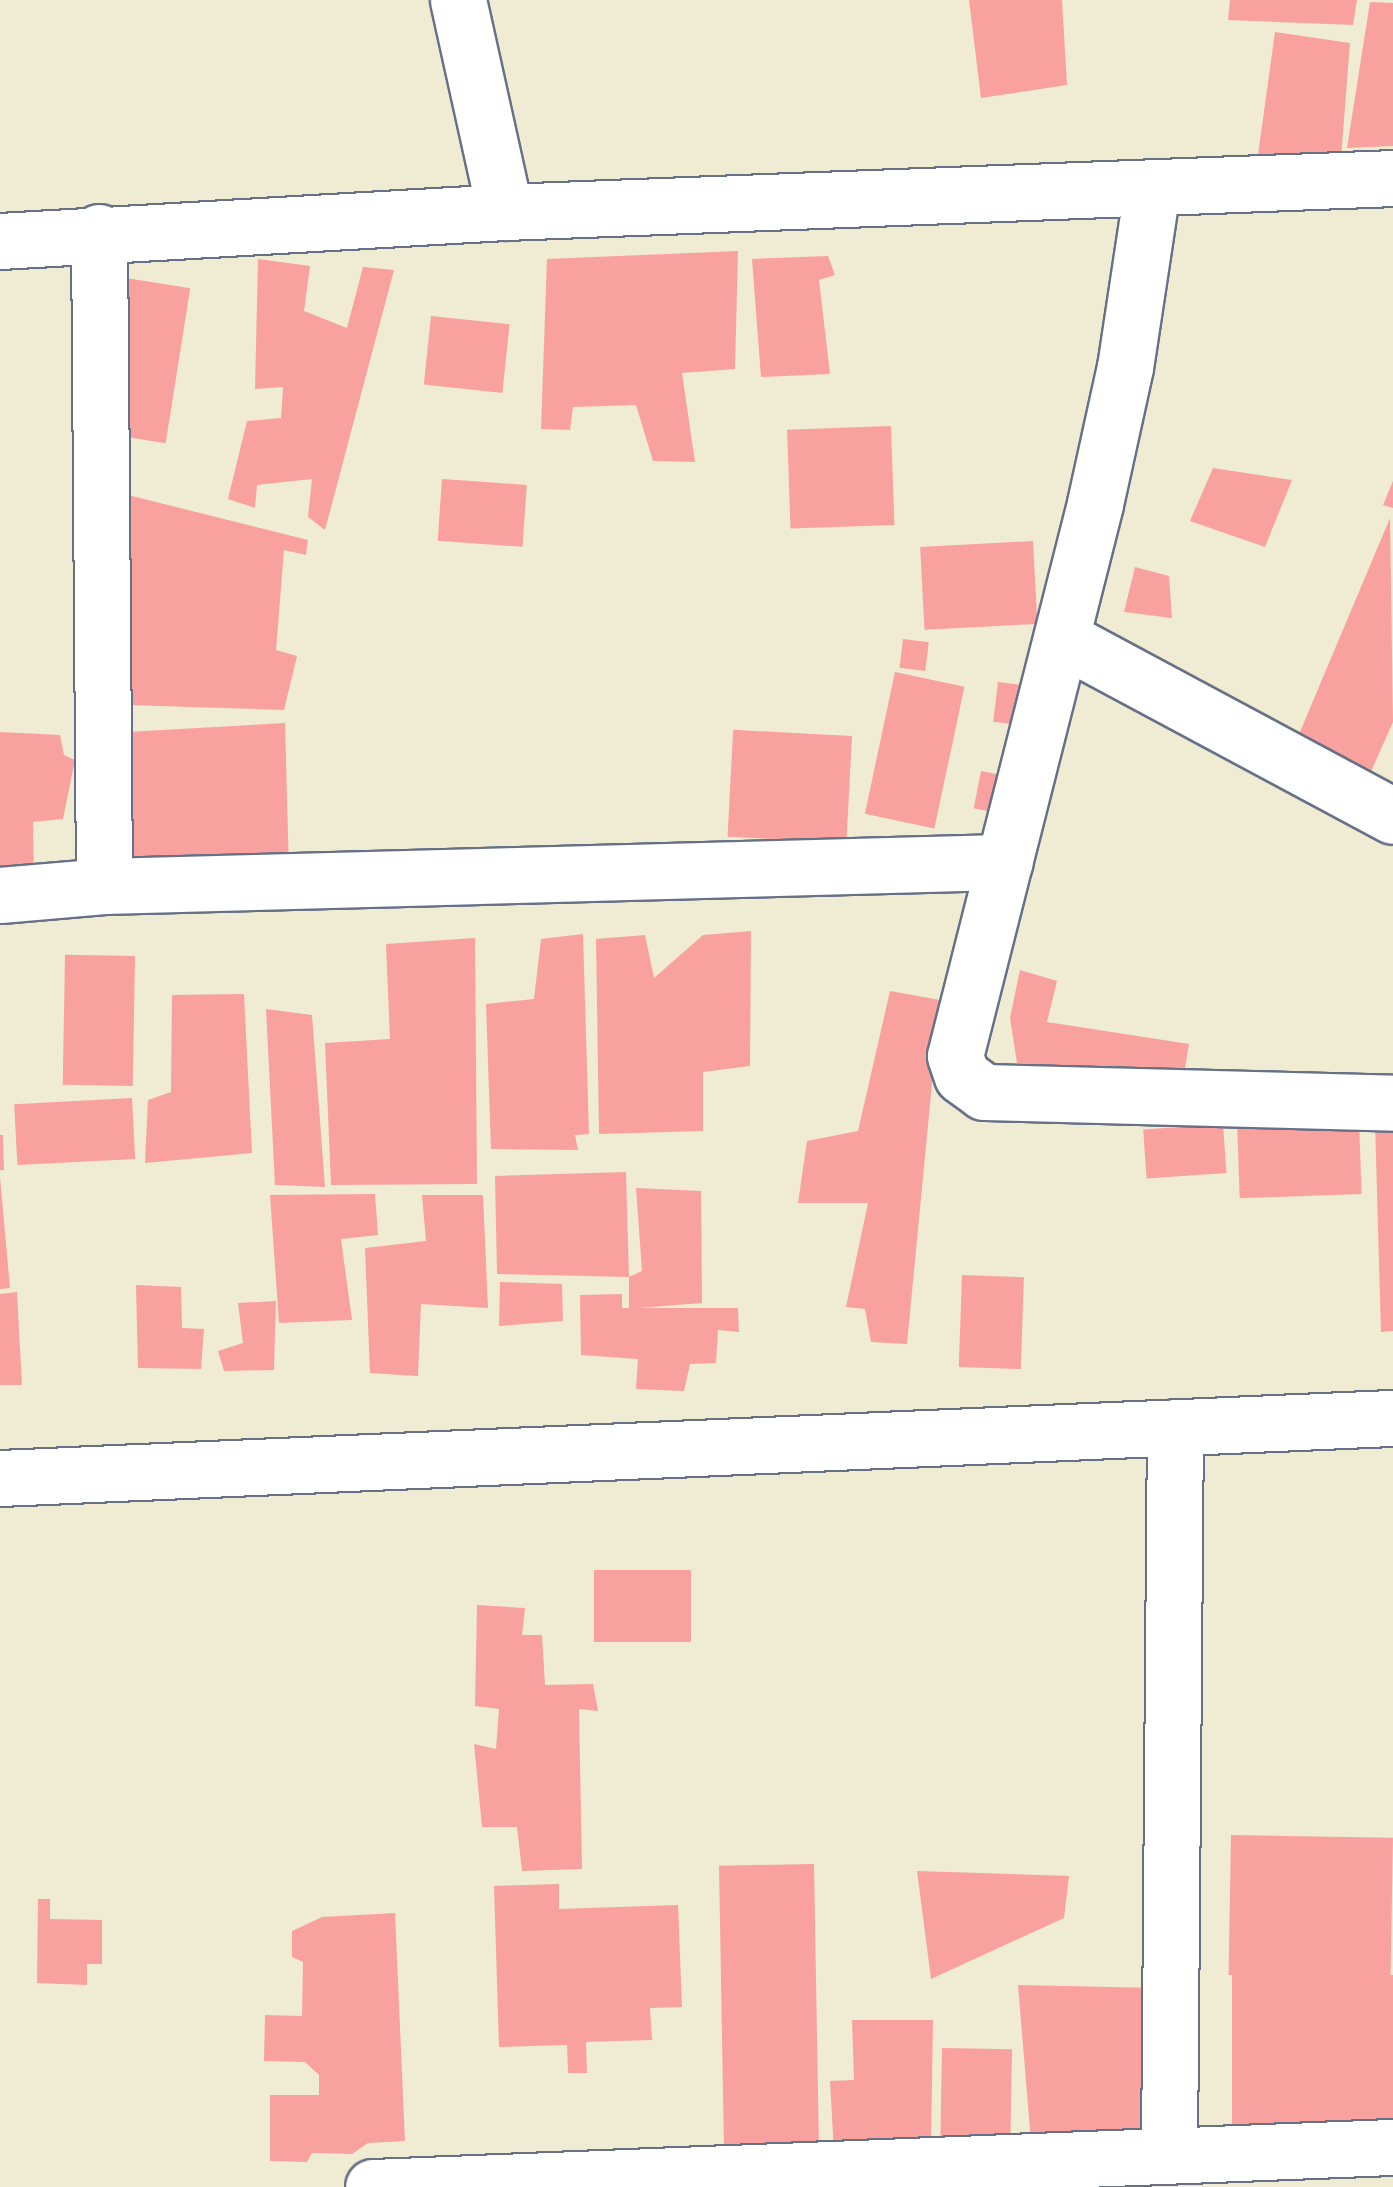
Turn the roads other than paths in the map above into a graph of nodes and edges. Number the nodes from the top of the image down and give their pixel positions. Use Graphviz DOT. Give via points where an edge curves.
graph roads {
  1 [pos="458,0"];
  2 [pos="1393,178"];
  3 [pos="1152,189"];
  4 [pos="504,212"];
  5 [pos="99,232"];
  6 [pos="0,241"];
  7 [pos="1063,639"];
  8 [pos="1393,816"];
  9 [pos="1005,862"];
  10 [pos="104,886"];
  11 [pos="0,895"];
  12 [pos="1393,1103"];
  13 [pos="1393,1418"];
  14 [pos="1174,1427"];
  15 [pos="0,1478"];
  16 [pos="1393,2147"];
  17 [pos="1169,2153"];
  18 [pos="1309,2168"];
  19 [pos="750,2179"];
  20 [pos="373,2187"];
  1 -- 4 [label="street"];
  2 -- 3 [label="street"];
  3 -- 4 [label="street"];
  3 -- 7 [label="street" via="1125,367"];
  4 -- 5 [label="street"];
  5 -- 6 [label="street"];
  5 -- 10 [label="street"];
  7 -- 8 [label="street"];
  7 -- 9 [label="street"];
  9 -- 10 [label="street"];
  9 -- 12 [label="street" via="955,1056 962,1076 984,1092"];
  10 -- 11 [label="street"];
  13 -- 14 [label="street"];
  14 -- 15 [label="street"];
  14 -- 17 [label="street"];
  16 -- 18 [label="street"];
  17 -- 18 [label="street"];
  17 -- 19 [label="street"];
  19 -- 20 [label="street"];
}
